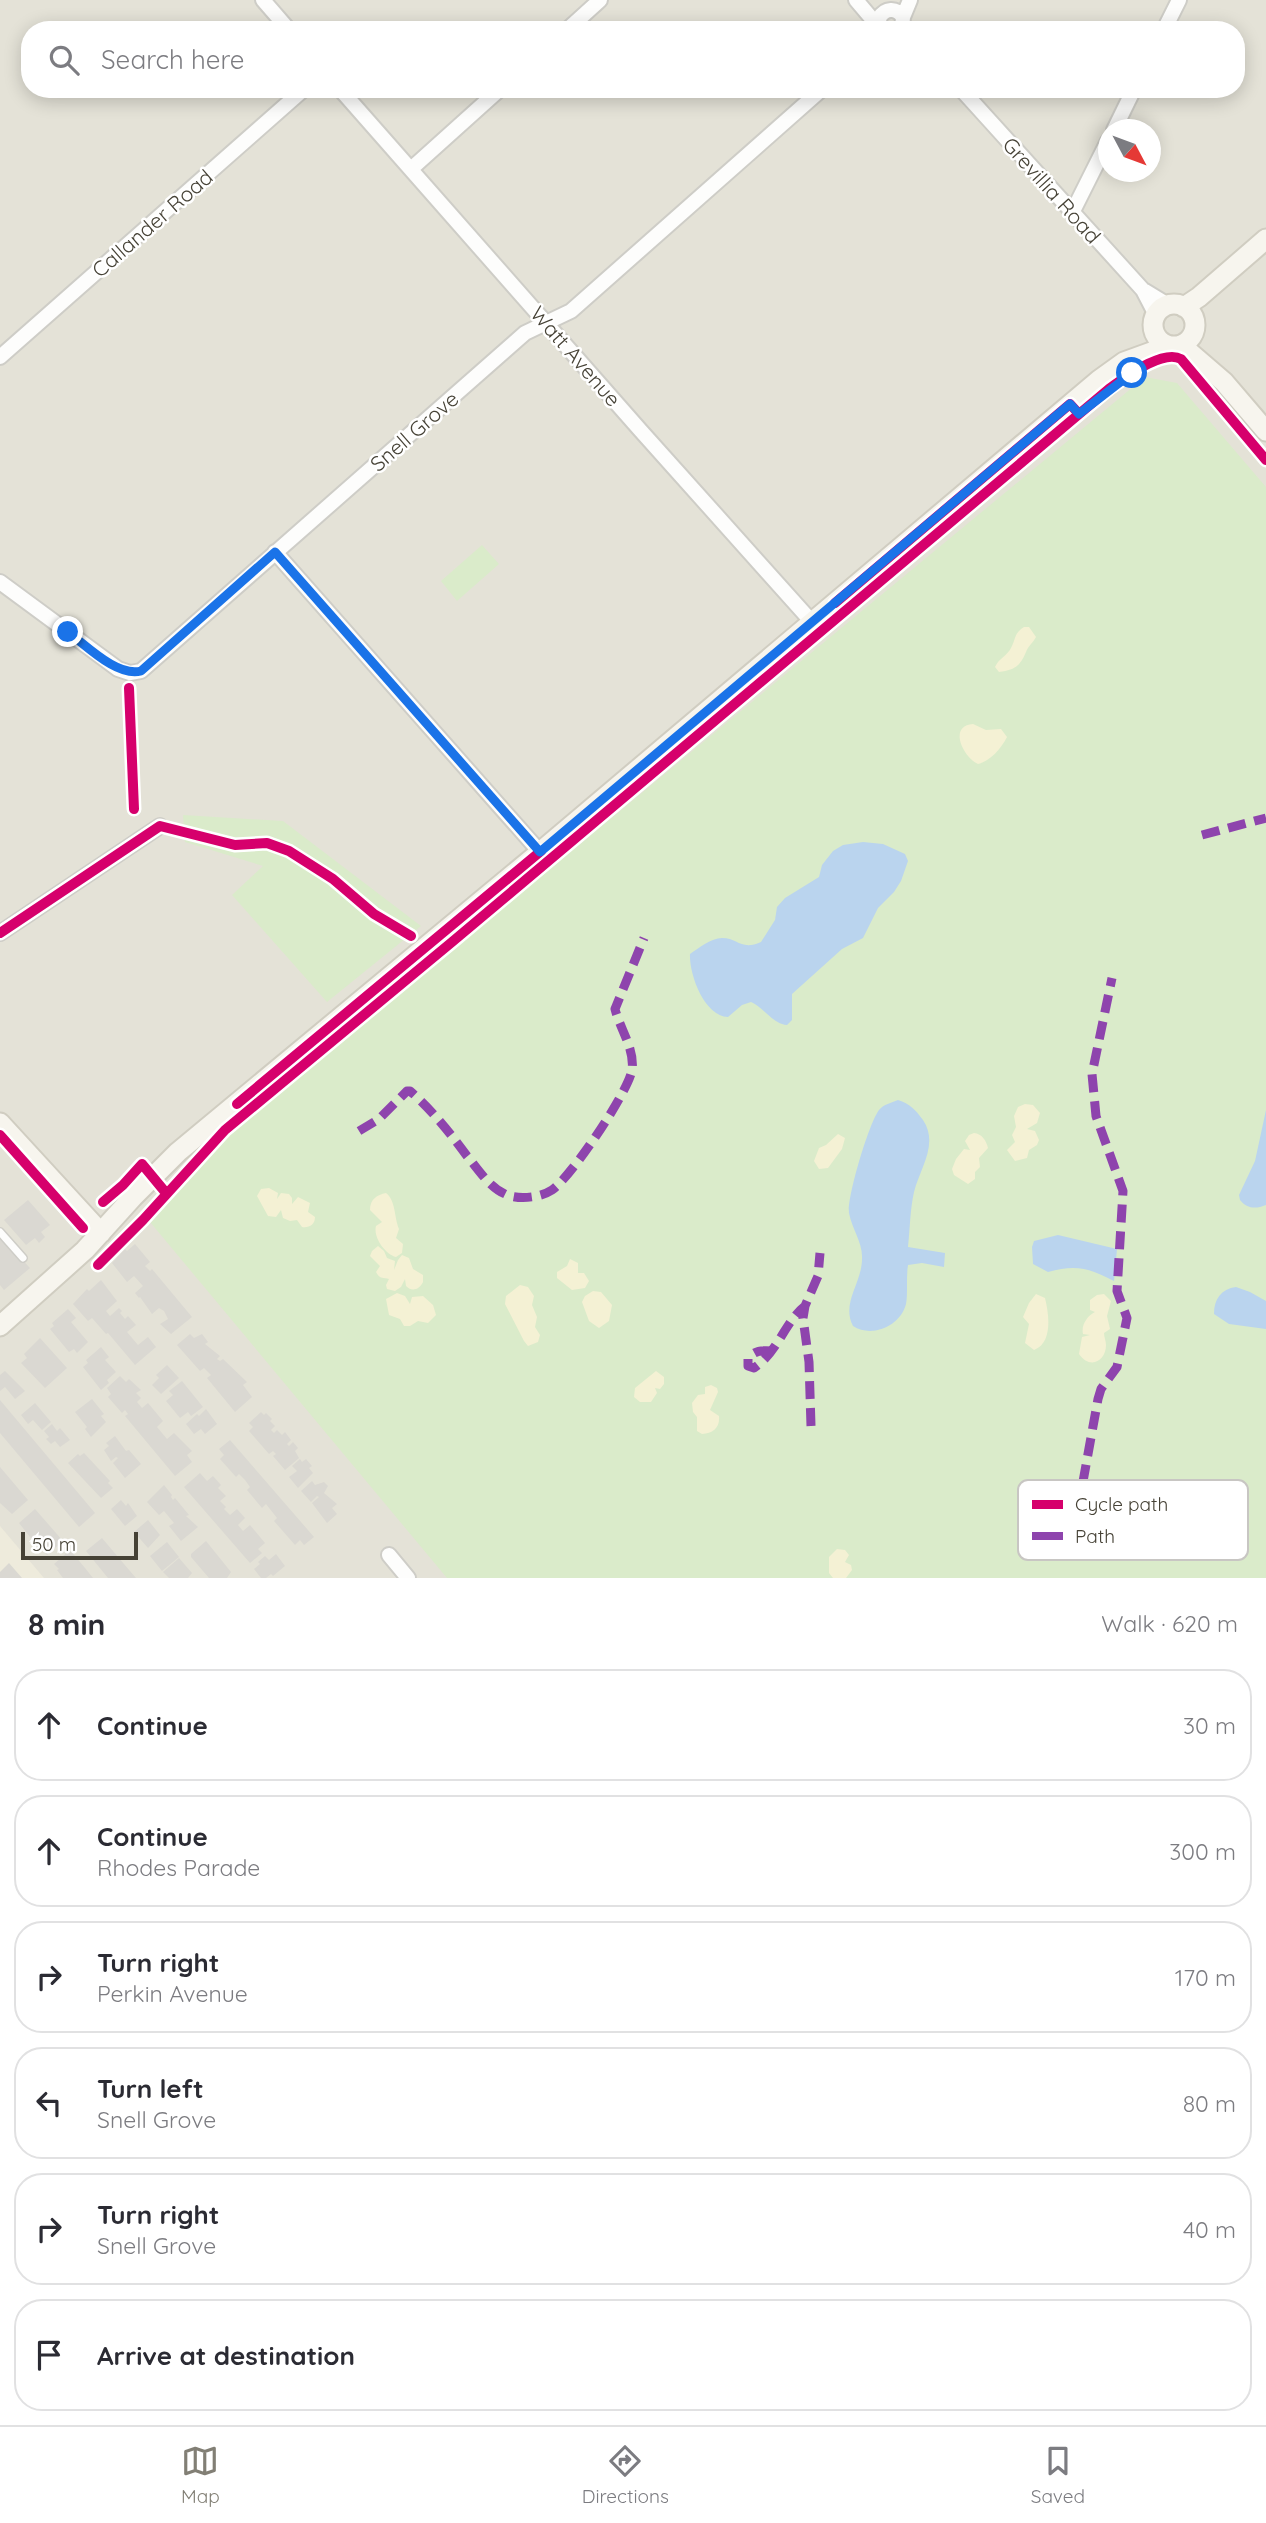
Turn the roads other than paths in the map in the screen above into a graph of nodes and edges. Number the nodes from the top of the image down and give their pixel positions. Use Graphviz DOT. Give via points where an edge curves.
graph roads {
  1 [pos="263,0"];
  2 [pos="600,0"];
  3 [pos="859,0"];
  4 [pos="908,0"];
  5 [pos="1179,0"];
  6 [pos="899,20"];
  7 [pos="281,21"];
  8 [pos="577,21"];
  9 [pos="874,21"];
  10 [pos="879,21"];
  11 [pos="1168,21"];
  12 [pos="294,98"];
  13 [pos="348,98"];
  14 [pos="490,98"];
  15 [pos="812,98"];
  16 [pos="969,98"];
  17 [pos="1130,98"];
  18 [pos="1119,119"];
  19 [pos="1098,161"];
  20 [pos="411,169"];
  21 [pos="1072,213"];
  22 [pos="1266,239"];
  23 [pos="547,323"];
  24 [pos="1175,325"];
  25 [pos="0,356"];
  26 [pos="1266,431"];
  27 [pos="275,552"];
  28 [pos="0,582"];
  29 [pos="812,622"];
  30 [pos="160,826"];
  31 [pos="540,852"];
  32 [pos="0,933"];
  33 [pos="0,1123"];
  34 [pos="0,1232"];
  35 [pos="101,1233"];
  36 [pos="23,1258"];
  37 [pos="0,1326"];
  38 [pos="389,1555"];
  39 [pos="408,1578"];
  1 -- 7 [label="street"];
  2 -- 8 [label="street"];
  3 -- 6 [label="street"];
  3 -- 9 [label="street"];
  4 -- 6 [label="street"];
  5 -- 11 [label="street"];
  6 -- 10 [label="street"];
  12 -- 25 [label="street, Callander Road"];
  13 -- 20 [label="street, Watt Avenue"];
  14 -- 20 [label="street"];
  15 -- 23 [label="street, Snell Grove" via="571,311"];
  16 -- 21 [label="street, Grevillia Road"];
  17 -- 18 [label="street"];
  19 -- 21 [label="street"];
  20 -- 23 [label="street, Watt Avenue"];
  21 -- 24 [label="street, Grevillia Road"];
  22 -- 24 [label="main road"];
  23 -- 27 [label="street, Snell Grove" via="525,333"];
  23 -- 29 [label="street, Watt Avenue"];
  24 -- 26 [label="main road"];
  24 -- 29 [label="main road" via="1099,380"];
  27 -- 28 [label="street, Snell Grove" via="135,673 118,669"];
  27 -- 31 [label="street"];
  29 -- 31 [label="main road"];
  30 -- 32 [label="street"];
  31 -- 35 [label="main road" via="178,1152"];
  33 -- 35 [label="main road"];
  34 -- 36 [label="lane"];
  35 -- 37 [label="main road"];
  38 -- 39 [label="street"];
}
